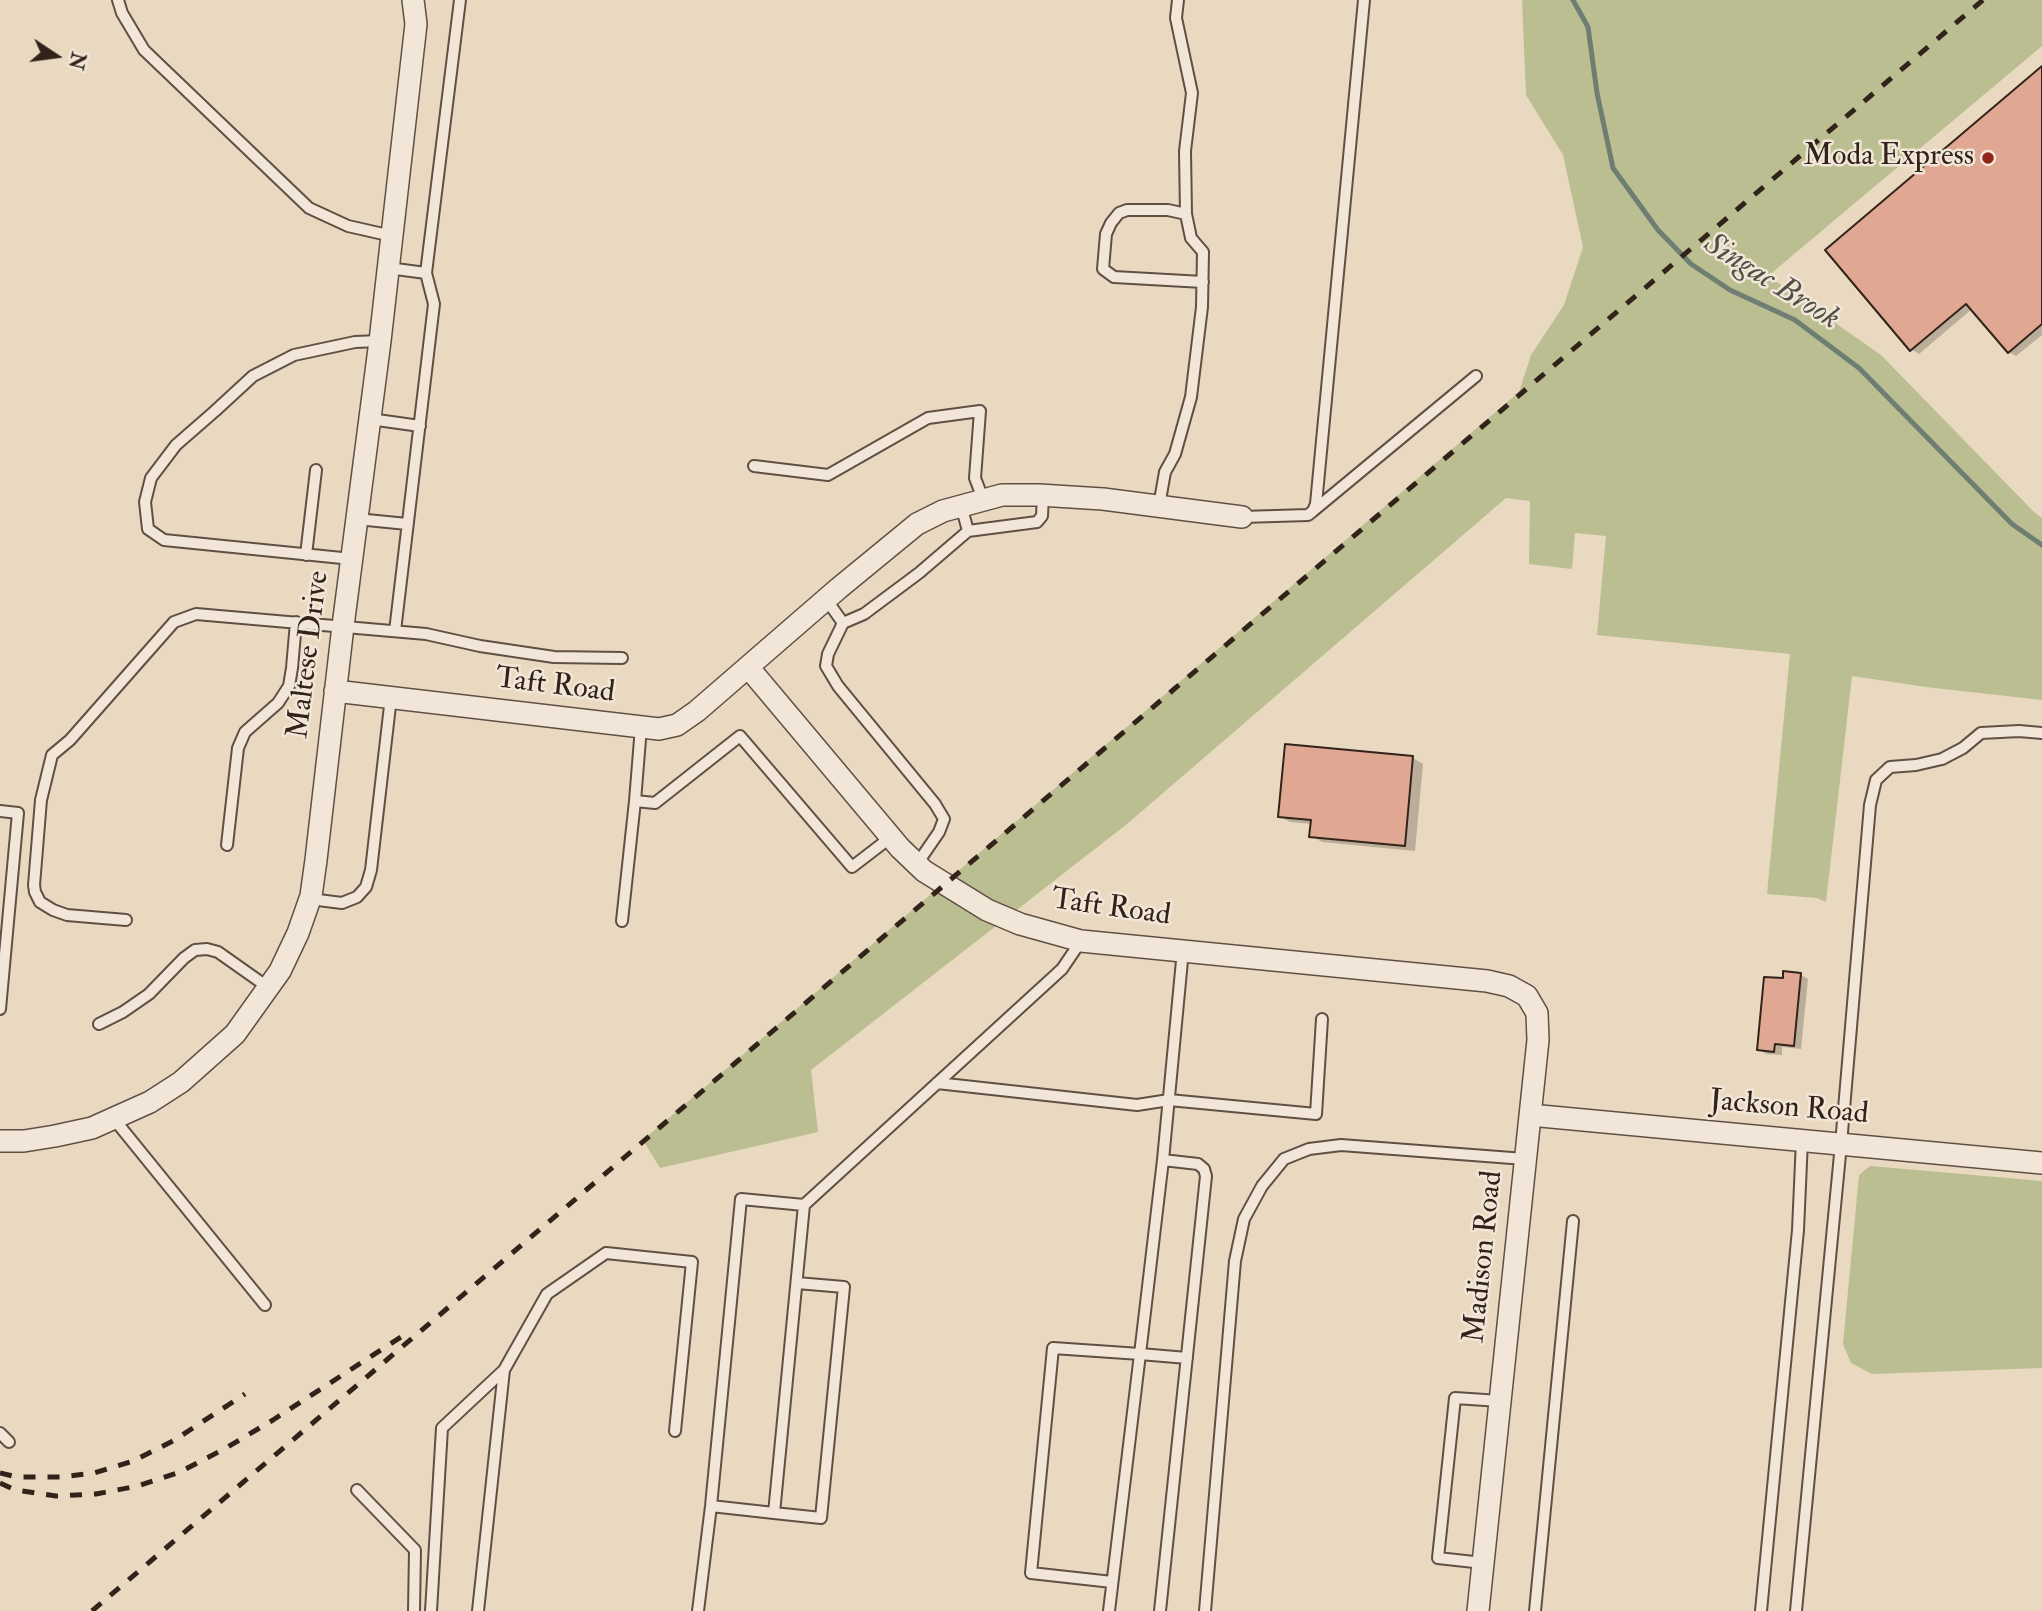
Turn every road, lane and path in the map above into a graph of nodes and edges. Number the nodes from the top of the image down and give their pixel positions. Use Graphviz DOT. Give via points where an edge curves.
graph roads {
  1 [pos="118,0"];
  2 [pos="413,0"];
  3 [pos="460,0"];
  4 [pos="1178,0"];
  5 [pos="1364,0"];
  6 [pos="1186,214"];
  7 [pos="392,236"];
  8 [pos="388,268"];
  9 [pos="426,273"];
  10 [pos="1203,282"];
  11 [pos="380,341"];
  12 [pos="1476,376"];
  13 [pos="370,419"];
  14 [pos="419,426"];
  15 [pos="754,467"];
  16 [pos="316,470"];
  17 [pos="1044,495"];
  18 [pos="983,499"];
  19 [pos="961,505"];
  20 [pos="1159,506"];
  21 [pos="1313,511"];
  22 [pos="1242,517"];
  23 [pos="356,519"];
  24 [pos="407,524"];
  25 [pos="968,531"];
  26 [pos="306,555"];
  27 [pos="352,559"];
  28 [pos="826,599"];
  29 [pos="296,622"];
  30 [pos="843,623"];
  31 [pos="343,626"];
  32 [pos="395,631"];
  33 [pos="622,659"];
  34 [pos="748,667"];
  35 [pos="335,691"];
  36 [pos="391,697"];
  37 [pos="641,727"];
  38 [pos="2042,733"];
  39 [pos="635,801"];
  40 [pos="0,811"];
  41 [pos="891,837"];
  42 [pos="227,845"];
  43 [pos="917,864"];
  44 [pos="310,900"];
  45 [pos="126,920"];
  46 [pos="622,921"];
  47 [pos="1081,941"];
  48 [pos="1183,950"];
  49 [pos="1446,977"];
  50 [pos="269,988"];
  51 [pos="0,1009"];
  52 [pos="1322,1019"];
  53 [pos="99,1024"];
  54 [pos="937,1083"];
  55 [pos="1169,1100"];
  56 [pos="1530,1115"];
  57 [pos="114,1119"];
  58 [pos="1802,1140"];
  59 [pos="0,1141"];
  60 [pos="1841,1144"];
  61 [pos="1525,1159"];
  62 [pos="1163,1160"];
  63 [pos="2042,1163"];
  64 [pos="804,1205"];
  65 [pos="1573,1221"];
  66 [pos="797,1283"];
  67 [pos="265,1305"];
  68 [pos="1140,1354"];
  69 [pos="1187,1358"];
  70 [pos="504,1370"];
  71 [pos="1500,1401"];
  72 [pos="675,1431"];
  73 [pos="0,1433"];
  74 [pos="9,1442"];
  75 [pos="357,1490"];
  76 [pos="710,1506"];
  77 [pos="774,1513"];
  78 [pos="1483,1563"];
  79 [pos="1112,1581"];
  80 [pos="414,1611"];
  81 [pos="431,1611"];
  82 [pos="478,1611"];
  83 [pos="698,1611"];
  84 [pos="1109,1611"];
  85 [pos="1160,1611"];
  86 [pos="1205,1611"];
  87 [pos="1478,1611"];
  88 [pos="1535,1611"];
  89 [pos="1761,1611"];
  90 [pos="1796,1611"];
  1 -- 7 [label="lane" via="144,50 309,208 348,226"];
  2 -- 7 [label="street, Maltese Drive" via="416,24"];
  3 -- 9 [label="lane"];
  4 -- 6 [label="lane" via="1176,18 1192,93 1185,151"];
  5 -- 21 [label="lane"];
  6 -- 10 [label="lane" via="1191,238 1203,252"];
  6 -- 10 [label="lane" via="1168,210 1119,213 1106,234 1103,269 1114,277"];
  7 -- 8 [label="street, Maltese Drive"];
  8 -- 9 [label="lane"];
  8 -- 11 [label="street, Maltese Drive"];
  9 -- 14 [label="lane" via="434,304"];
  10 -- 20 [label="lane" via="1191,397 1175,454 1164,472"];
  11 -- 13 [label="street, Maltese Drive"];
  11 -- 26 [label="lane" via="294,355 253,376 176,445 151,478 145,502 148,529 164,540"];
  12 -- 21 [label="lane"];
  13 -- 14 [label="lane"];
  13 -- 23 [label="street, Maltese Drive"];
  14 -- 24 [label="lane"];
  15 -- 18 [label="lane" via="828,475 928,418 980,411 975,478"];
  16 -- 26 [label="lane"];
  17 -- 18 [label="street, Taft Road"];
  17 -- 20 [label="street, Taft Road"];
  17 -- 25 [label="lane" via="1037,522"];
  18 -- 19 [label="street, Taft Road"];
  19 -- 25 [label="lane"];
  19 -- 28 [label="street, Taft Road" via="917,524"];
  20 -- 22 [label="street, Taft Road"];
  21 -- 22 [label="lane" via="1308,515"];
  23 -- 24 [label="lane"];
  23 -- 27 [label="street, Maltese Drive"];
  24 -- 32 [label="lane"];
  25 -- 30 [label="lane" via="864,614"];
  26 -- 27 [label="lane"];
  27 -- 31 [label="street, Maltese Drive"];
  28 -- 30 [label="lane"];
  28 -- 34 [label="street, Taft Road"];
  29 -- 31 [label="lane"];
  29 -- 42 [label="lane" via="289,686 278,703 245,732 238,748"];
  29 -- 45 [label="lane" via="196,614 174,622 52,755 41,800 35,892 40,902 67,915"];
  30 -- 43 [label="lane" via="826,666 944,819"];
  31 -- 32 [label="lane"];
  31 -- 35 [label="street, Maltese Drive"];
  32 -- 33 [label="lane" via="554,657"];
  34 -- 37 [label="street, Taft Road" via="677,725"];
  34 -- 41 [label="street, Taft Road"];
  35 -- 36 [label="street, Taft Road"];
  35 -- 44 [label="street, Maltese Drive"];
  36 -- 37 [label="street, Taft Road"];
  36 -- 44 [label="lane" via="366,887 342,903"];
  37 -- 39 [label="lane"];
  38 -- 60 [label="lane" via="1981,733 1942,760 1890,767 1876,780 1870,805"];
  39 -- 41 [label="lane" via="654,803 740,736 852,867"];
  39 -- 46 [label="lane"];
  40 -- 51 [label="lane" via="18,813"];
  41 -- 43 [label="street, Taft Road"];
  43 -- 47 [label="street, Taft Road" via="987,910"];
  44 -- 50 [label="street, Maltese Drive"];
  47 -- 48 [label="street, Taft Road"];
  47 -- 54 [label="lane" via="1062,969"];
  48 -- 49 [label="street, Taft Road"];
  48 -- 55 [label="lane"];
  49 -- 56 [label="street, Madison Road" via="1509,986 1532,1004 1538,1040"];
  50 -- 53 [label="lane" via="219,952 195,950 149,995"];
  50 -- 57 [label="street, Maltese Drive" via="235,1034 181,1082"];
  52 -- 55 [label="lane" via="1316,1114"];
  54 -- 55 [label="lane" via="1138,1105"];
  54 -- 64 [label="lane"];
  55 -- 62 [label="lane"];
  56 -- 58 [label="street, Jackson Road"];
  56 -- 61 [label="street, Madison Road"];
  57 -- 59 [label="street, Maltese Drive" via="55,1136"];
  57 -- 67 [label="lane"];
  58 -- 60 [label="street, Jackson Road"];
  58 -- 89 [label="lane" via="1798,1230"];
  60 -- 63 [label="street, Jackson Road"];
  60 -- 90 [label="lane"];
  61 -- 71 [label="street, Madison Road"];
  61 -- 86 [label="lane" via="1341,1145 1309,1149 1284,1159 1262,1186 1244,1219 1235,1261"];
  62 -- 68 [label="lane"];
  62 -- 69 [label="lane" via="1198,1164 1206,1175"];
  64 -- 66 [label="lane"];
  64 -- 76 [label="lane" via="741,1199"];
  65 -- 88 [label="lane"];
  66 -- 77 [label="lane"];
  66 -- 77 [label="lane" via="844,1287 821,1518"];
  68 -- 69 [label="lane"];
  68 -- 79 [label="lane"];
  68 -- 79 [label="lane" via="1053,1348 1031,1573"];
  69 -- 85 [label="lane"];
  70 -- 72 [label="lane" via="547,1294 606,1253 692,1262"];
  70 -- 81 [label="lane" via="442,1428"];
  70 -- 82 [label="lane"];
  71 -- 78 [label="street, Madison Road"];
  71 -- 78 [label="lane" via="1455,1398 1438,1558"];
  73 -- 74 [label="lane"];
  75 -- 80 [label="lane" via="415,1550"];
  76 -- 77 [label="lane"];
  76 -- 83 [label="lane"];
  78 -- 87 [label="street, Madison Road"];
  79 -- 84 [label="lane"];
}
